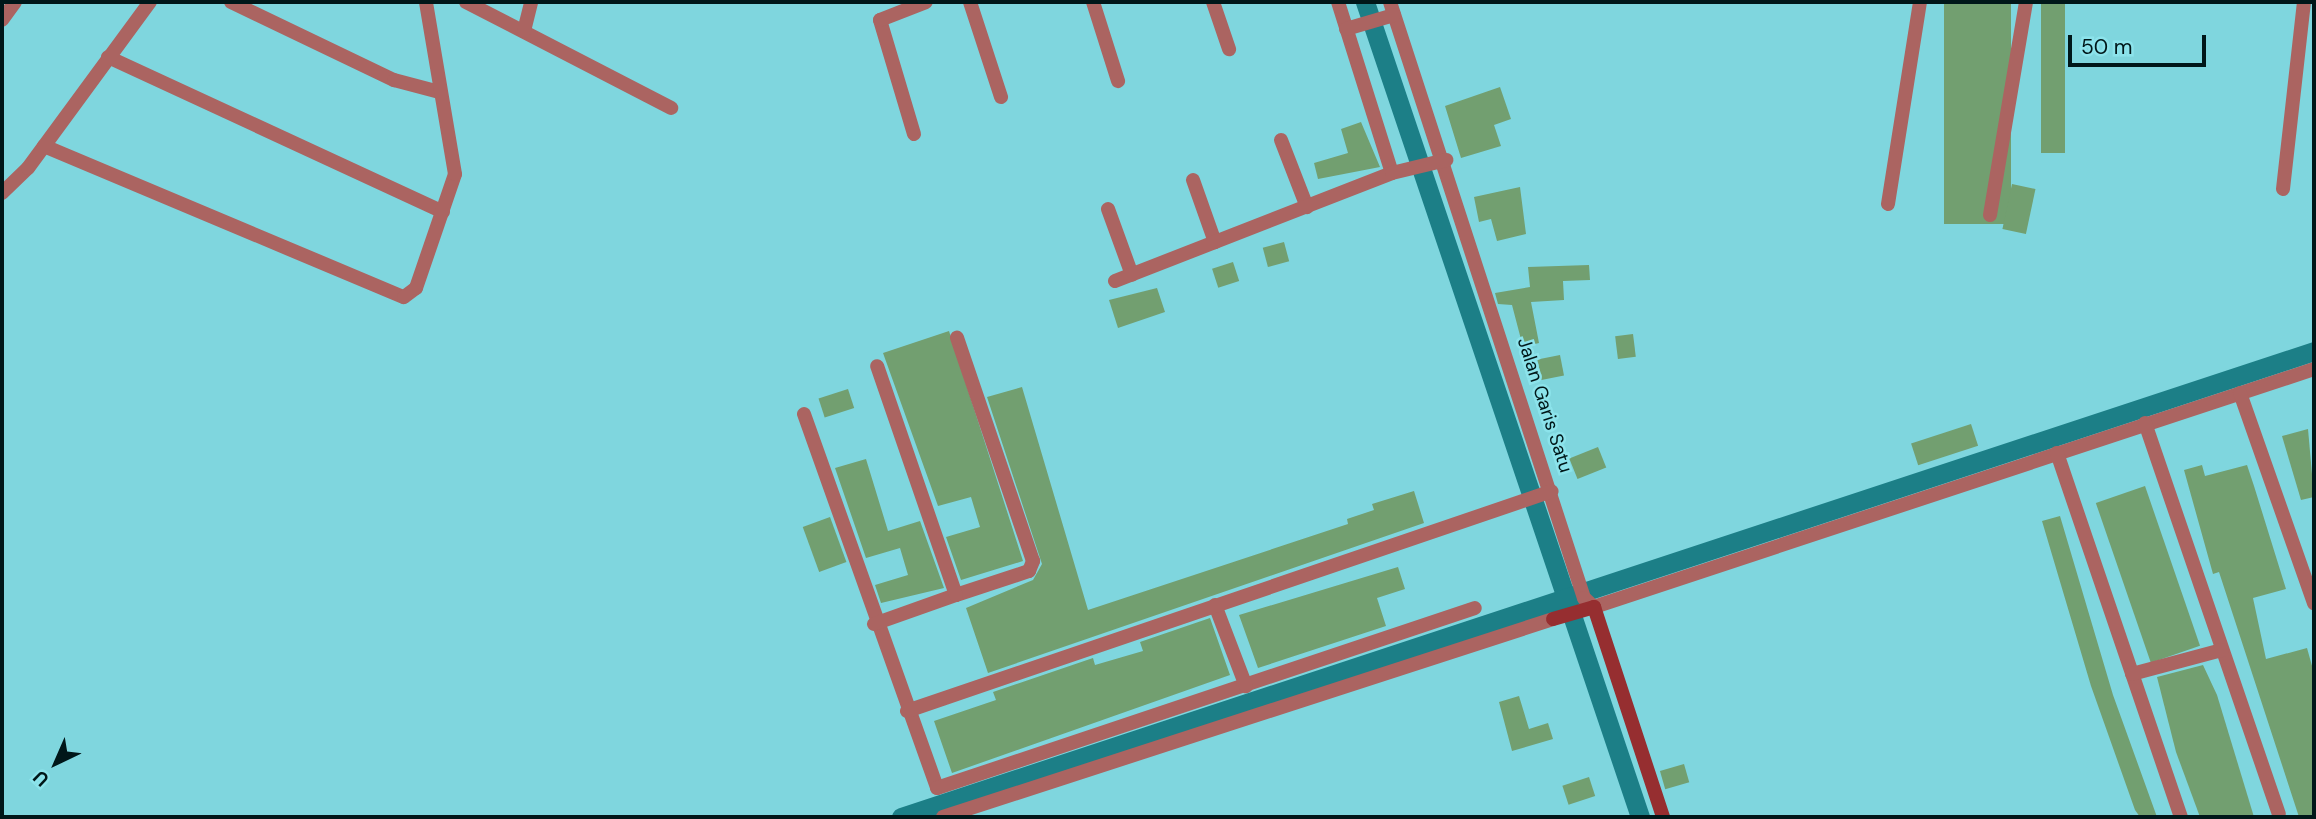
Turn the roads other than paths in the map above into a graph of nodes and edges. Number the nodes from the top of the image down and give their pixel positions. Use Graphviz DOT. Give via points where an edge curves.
graph roads {
  1 [pos="15,2"];
  2 [pos="150,2"];
  3 [pos="231,2"];
  4 [pos="426,2"];
  5 [pos="466,2"];
  6 [pos="531,2"];
  7 [pos="926,2"];
  8 [pos="970,2"];
  9 [pos="1093,2"];
  10 [pos="1213,2"];
  11 [pos="1338,2"];
  12 [pos="1920,2"];
  13 [pos="2026,2"];
  14 [pos="2304,2"];
  15 [pos="1390,11"];
  16 [pos="2,20"];
  17 [pos="1351,27"];
  18 [pos="524,31"];
  19 [pos="1228,48"];
  20 [pos="108,57"];
  21 [pos="1118,81"];
  22 [pos="439,92"];
  23 [pos="1001,97"];
  24 [pos="671,108"];
  25 [pos="914,134"];
  26 [pos="1281,140"];
  27 [pos="44,146"];
  28 [pos="1440,161"];
  29 [pos="1398,172"];
  30 [pos="1193,180"];
  31 [pos="2283,189"];
  32 [pos="2,193"];
  33 [pos="1888,204"];
  34 [pos="1307,207"];
  35 [pos="1108,209"];
  36 [pos="443,212"];
  37 [pos="1990,215"];
  38 [pos="1215,242"];
  39 [pos="1132,275"];
  40 [pos="1115,281"];
  41 [pos="957,338"];
  42 [pos="877,366"];
  43 [pos="2314,369"];
  44 [pos="2240,393"];
  45 [pos="804,414"];
  46 [pos="2145,422"];
  47 [pos="2057,453"];
  48 [pos="1547,493"];
  49 [pos="956,595"];
  50 [pos="2314,603"];
  51 [pos="1215,605"];
  52 [pos="1587,605"];
  53 [pos="1475,608"];
  54 [pos="874,624"];
  55 [pos="2222,650"];
  56 [pos="2133,674"];
  57 [pos="1246,685"];
  58 [pos="908,711"];
  59 [pos="2279,814"];
  60 [pos="943,817"];
  61 [pos="1663,817"];
  62 [pos="2181,817"];
  1 -- 16 [label="street"];
  2 -- 20 [label="street"];
  3 -- 22 [label="street" via="394,80"];
  4 -- 22 [label="street"];
  5 -- 18 [label="street"];
  6 -- 18 [label="street"];
  7 -- 25 [label="street" via="880,20"];
  8 -- 23 [label="street"];
  9 -- 21 [label="street"];
  10 -- 19 [label="street"];
  11 -- 17 [label="street"];
  12 -- 33 [label="street"];
  13 -- 37 [label="street"];
  14 -- 31 [label="street"];
  15 -- 17 [label="street"];
  15 -- 28 [label="street, Jalan Garis Satu"];
  17 -- 29 [label="street"];
  18 -- 24 [label="street"];
  20 -- 27 [label="street"];
  20 -- 36 [label="street"];
  22 -- 36 [label="street" via="456,165"];
  26 -- 34 [label="street"];
  27 -- 32 [label="street"];
  27 -- 36 [label="street" via="397,298 416,288"];
  28 -- 29 [label="street"];
  28 -- 48 [label="street, Jalan Garis Satu"];
  29 -- 34 [label="street"];
  30 -- 38 [label="street"];
  34 -- 38 [label="street"];
  35 -- 39 [label="street"];
  38 -- 39 [label="street"];
  39 -- 40 [label="street"];
  41 -- 49 [label="street" via="1034,561 1029,571"];
  42 -- 49 [label="street"];
  43 -- 44 [label="street"];
  44 -- 46 [label="street"];
  44 -- 50 [label="street"];
  45 -- 54 [label="street"];
  46 -- 47 [label="street"];
  46 -- 55 [label="street"];
  47 -- 52 [label="street"];
  47 -- 56 [label="street"];
  48 -- 51 [label="street"];
  48 -- 52 [label="street, Jalan Garis Satu"];
  49 -- 54 [label="street"];
  51 -- 57 [label="street"];
  51 -- 58 [label="street"];
  52 -- 60 [label="street"];
  52 -- 61 [label="street, Jalan Garis Satu"];
  53 -- 57 [label="street"];
  54 -- 58 [label="street"];
  55 -- 56 [label="street"];
  55 -- 59 [label="street"];
  56 -- 62 [label="street"];
  57 -- 58 [label="street" via="942,788 930,778"];
}
